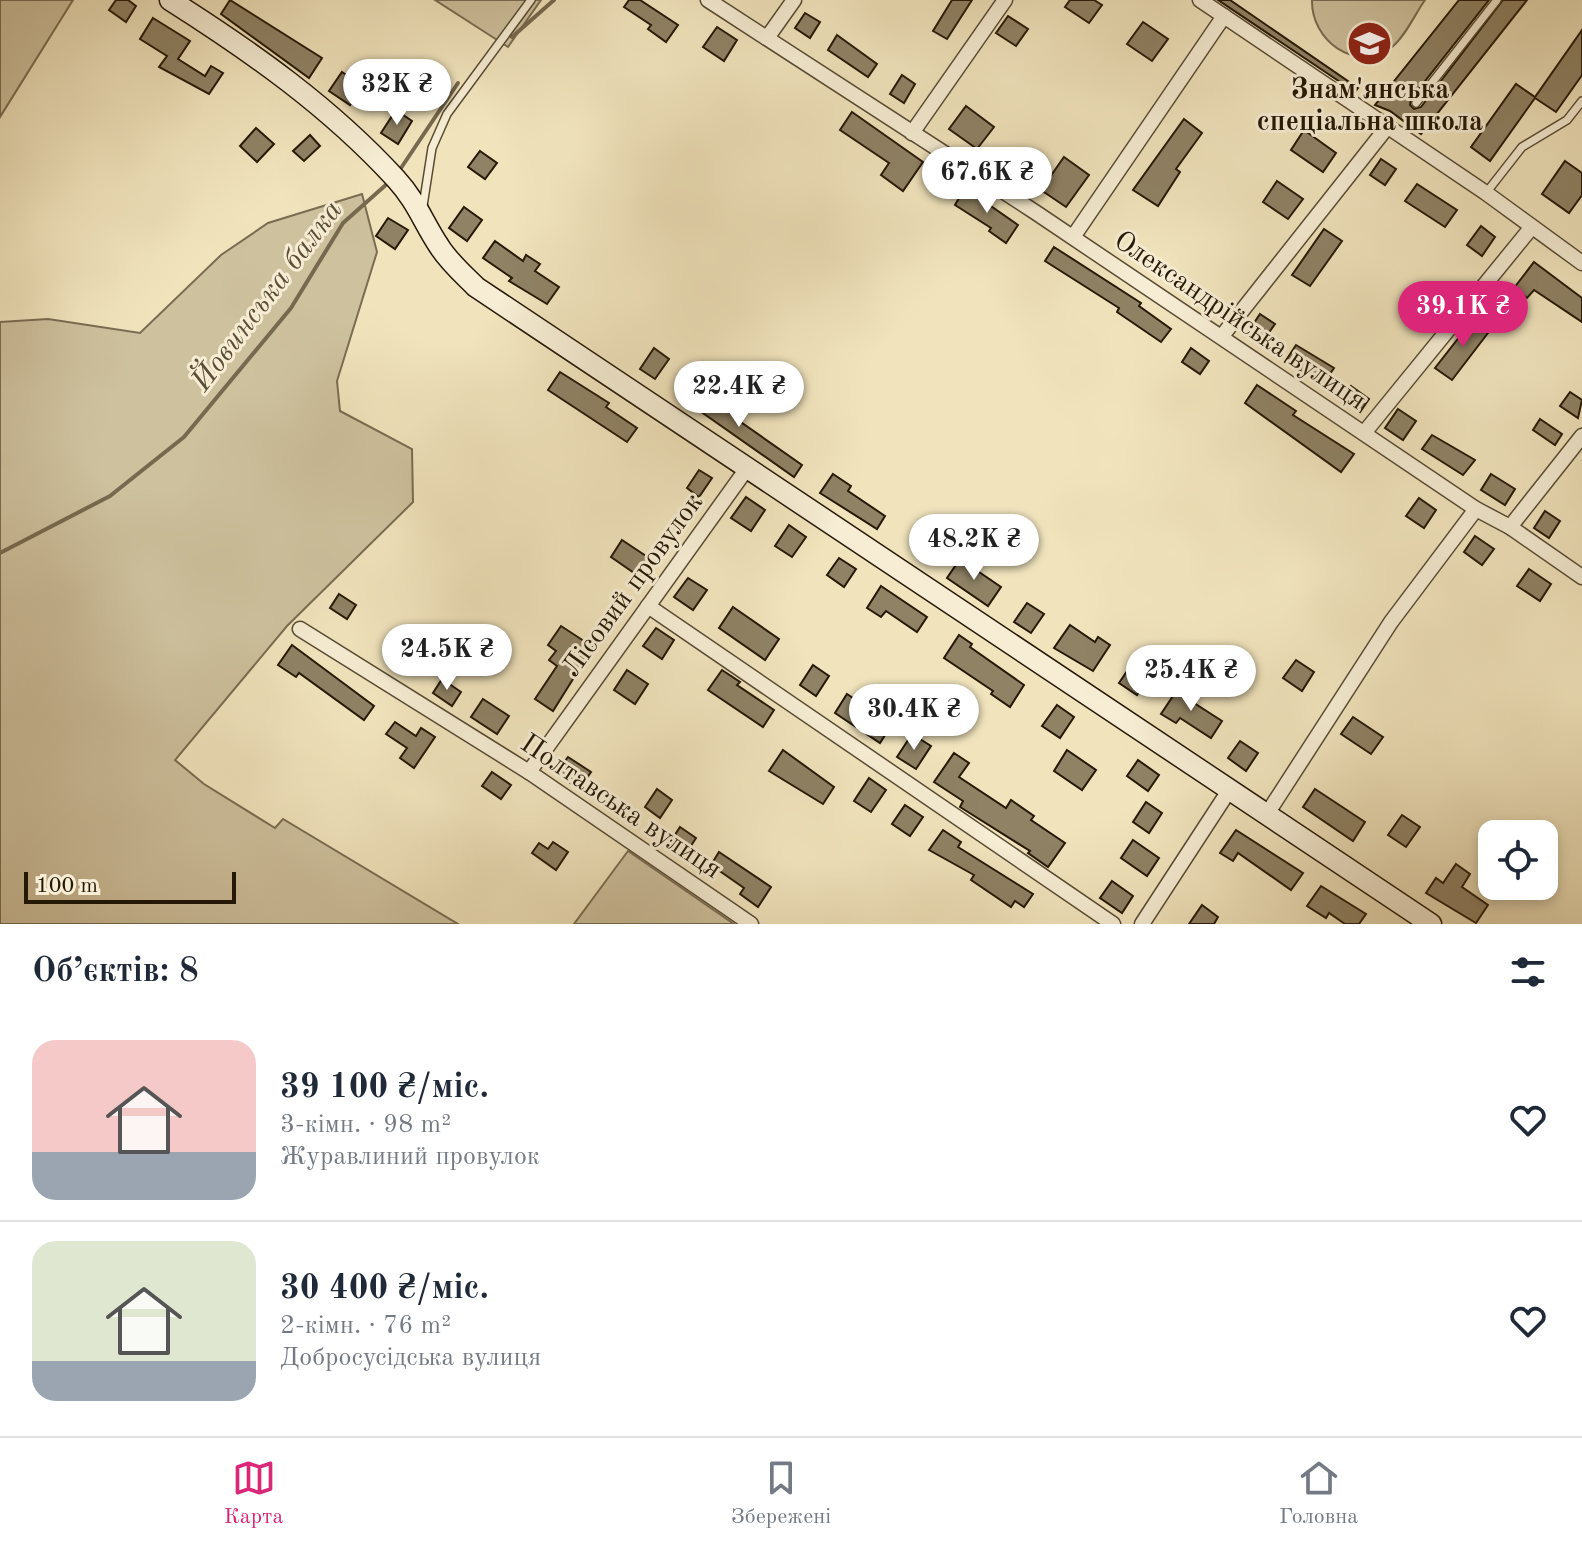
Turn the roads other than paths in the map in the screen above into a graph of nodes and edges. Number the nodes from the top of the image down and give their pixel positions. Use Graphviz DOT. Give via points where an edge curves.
graph roads {
  1 [pos="170,0"];
  2 [pos="531,0"];
  3 [pos="708,0"];
  4 [pos="794,0"];
  5 [pos="1005,0"];
  6 [pos="1200,0"];
  7 [pos="1497,0"];
  8 [pos="1224,16"];
  9 [pos="767,38"];
  10 [pos="1582,101"];
  11 [pos="1416,103"];
  12 [pos="1388,126"];
  13 [pos="912,133"];
  14 [pos="1486,193"];
  15 [pos="422,211"];
  16 [pos="1531,228"];
  17 [pos="1073,237"];
  18 [pos="1582,263"];
  19 [pos="1222,336"];
  20 [pos="1364,433"];
  21 [pos="1582,436"];
  22 [pos="748,467"];
  23 [pos="1476,509"];
  24 [pos="1510,527"];
  25 [pos="1582,577"];
  26 [pos="648,606"];
  27 [pos="300,629"];
  28 [pos="529,772"];
  29 [pos="1230,789"];
  30 [pos="1267,814"];
  31 [pos="751,924"];
  32 [pos="1113,924"];
  33 [pos="1142,924"];
  34 [pos="1431,924"];
  1 -- 15 [label="street" via="300,88"];
  2 -- 15 [label="lane" via="447,114 432,148"];
  3 -- 9 [label="street, Олександрійська вулиця"];
  4 -- 9 [label="street"];
  5 -- 13 [label="street"];
  6 -- 8 [label="street"];
  7 -- 11 [label="lane"];
  8 -- 12 [label="street"];
  8 -- 17 [label="street"];
  9 -- 13 [label="street, Олександрійська вулиця"];
  10 -- 14 [label="lane" via="1567,120 1522,147"];
  12 -- 14 [label="street"];
  12 -- 19 [label="street"];
  13 -- 17 [label="street, Олександрійська вулиця"];
  14 -- 16 [label="street"];
  15 -- 22 [label="street" via="438,246 476,287"];
  16 -- 18 [label="street"];
  16 -- 20 [label="street"];
  17 -- 19 [label="street, Олександрійська вулиця"];
  19 -- 20 [label="street, Олександрійська вулиця"];
  20 -- 23 [label="street, Олександрійська вулиця"];
  21 -- 24 [label="street"];
  22 -- 26 [label="street, Лісовий провулок"];
  22 -- 29 [label="street"];
  23 -- 24 [label="street, Олександрійська вулиця"];
  23 -- 30 [label="street" via="1391,622"];
  24 -- 25 [label="street, Олександрійська вулиця"];
  26 -- 28 [label="street, Лісовий провулок"];
  26 -- 32 [label="street"];
  27 -- 28 [label="street, Полтавська вулиця"];
  28 -- 31 [label="street, Полтавська вулиця"];
  29 -- 30 [label="street"];
  29 -- 33 [label="street"];
  30 -- 34 [label="street"];
}
